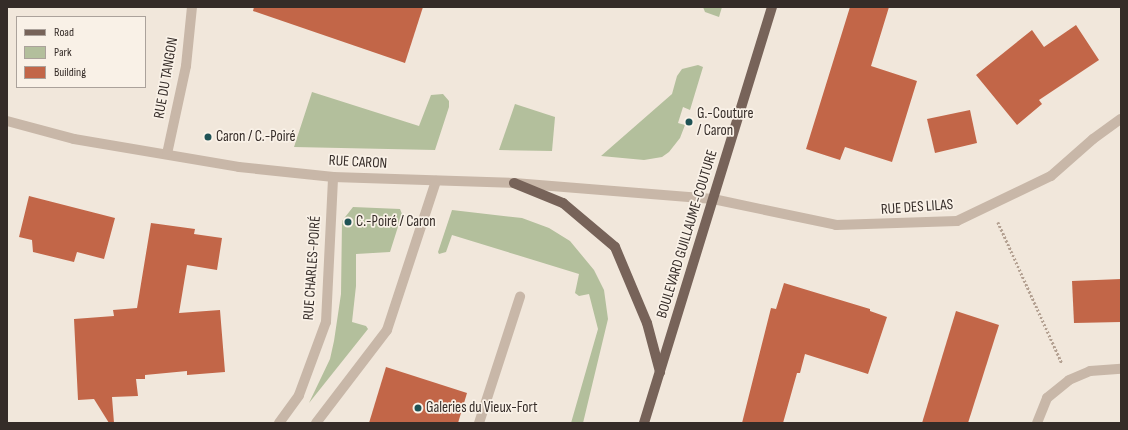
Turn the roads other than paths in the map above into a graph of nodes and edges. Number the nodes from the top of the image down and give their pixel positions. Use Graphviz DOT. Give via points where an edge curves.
graph roads {
  1 [pos="192,7"];
  2 [pos="772,7"];
  3 [pos="1121,119"];
  4 [pos="7,121"];
  5 [pos="167,154"];
  6 [pos="333,177"];
  7 [pos="436,181"];
  8 [pos="514,183"];
  9 [pos="712,199"];
  10 [pos="520,298"];
  11 [pos="1121,369"];
  12 [pos="660,372"];
  13 [pos="279,423"];
  14 [pos="316,423"];
  15 [pos="479,423"];
  16 [pos="644,423"];
  17 [pos="1037,423"];
  1 -- 5 [label="street, RUE DU TANGON" via="186,66"];
  2 -- 9 [label="main road, BOULEVARD GUILLAUME-COUTURE"];
  3 -- 9 [label="street, RUE DES LILAS" via="1093,139 1051,176 956,221 836,225"];
  4 -- 5 [label="street, RUE CARON" via="74,138"];
  5 -- 6 [label="street, RUE CARON" via="239,167"];
  6 -- 7 [label="street, RUE CARON"];
  6 -- 13 [label="street, RUE CHARLES-POIRÉ" via="326,322 299,395"];
  7 -- 8 [label="street, RUE CARON"];
  7 -- 14 [label="street" via="387,330"];
  8 -- 9 [label="street, RUE CARON"];
  8 -- 12 [label="main road" via="562,203 615,247 647,322"];
  9 -- 12 [label="main road, BOULEVARD GUILLAUME-COUTURE"];
  10 -- 15 [label="street"];
  11 -- 17 [label="street" via="1090,371 1070,380 1047,398"];
  12 -- 16 [label="main road, BOULEVARD GUILLAUME-COUTURE"];
}
